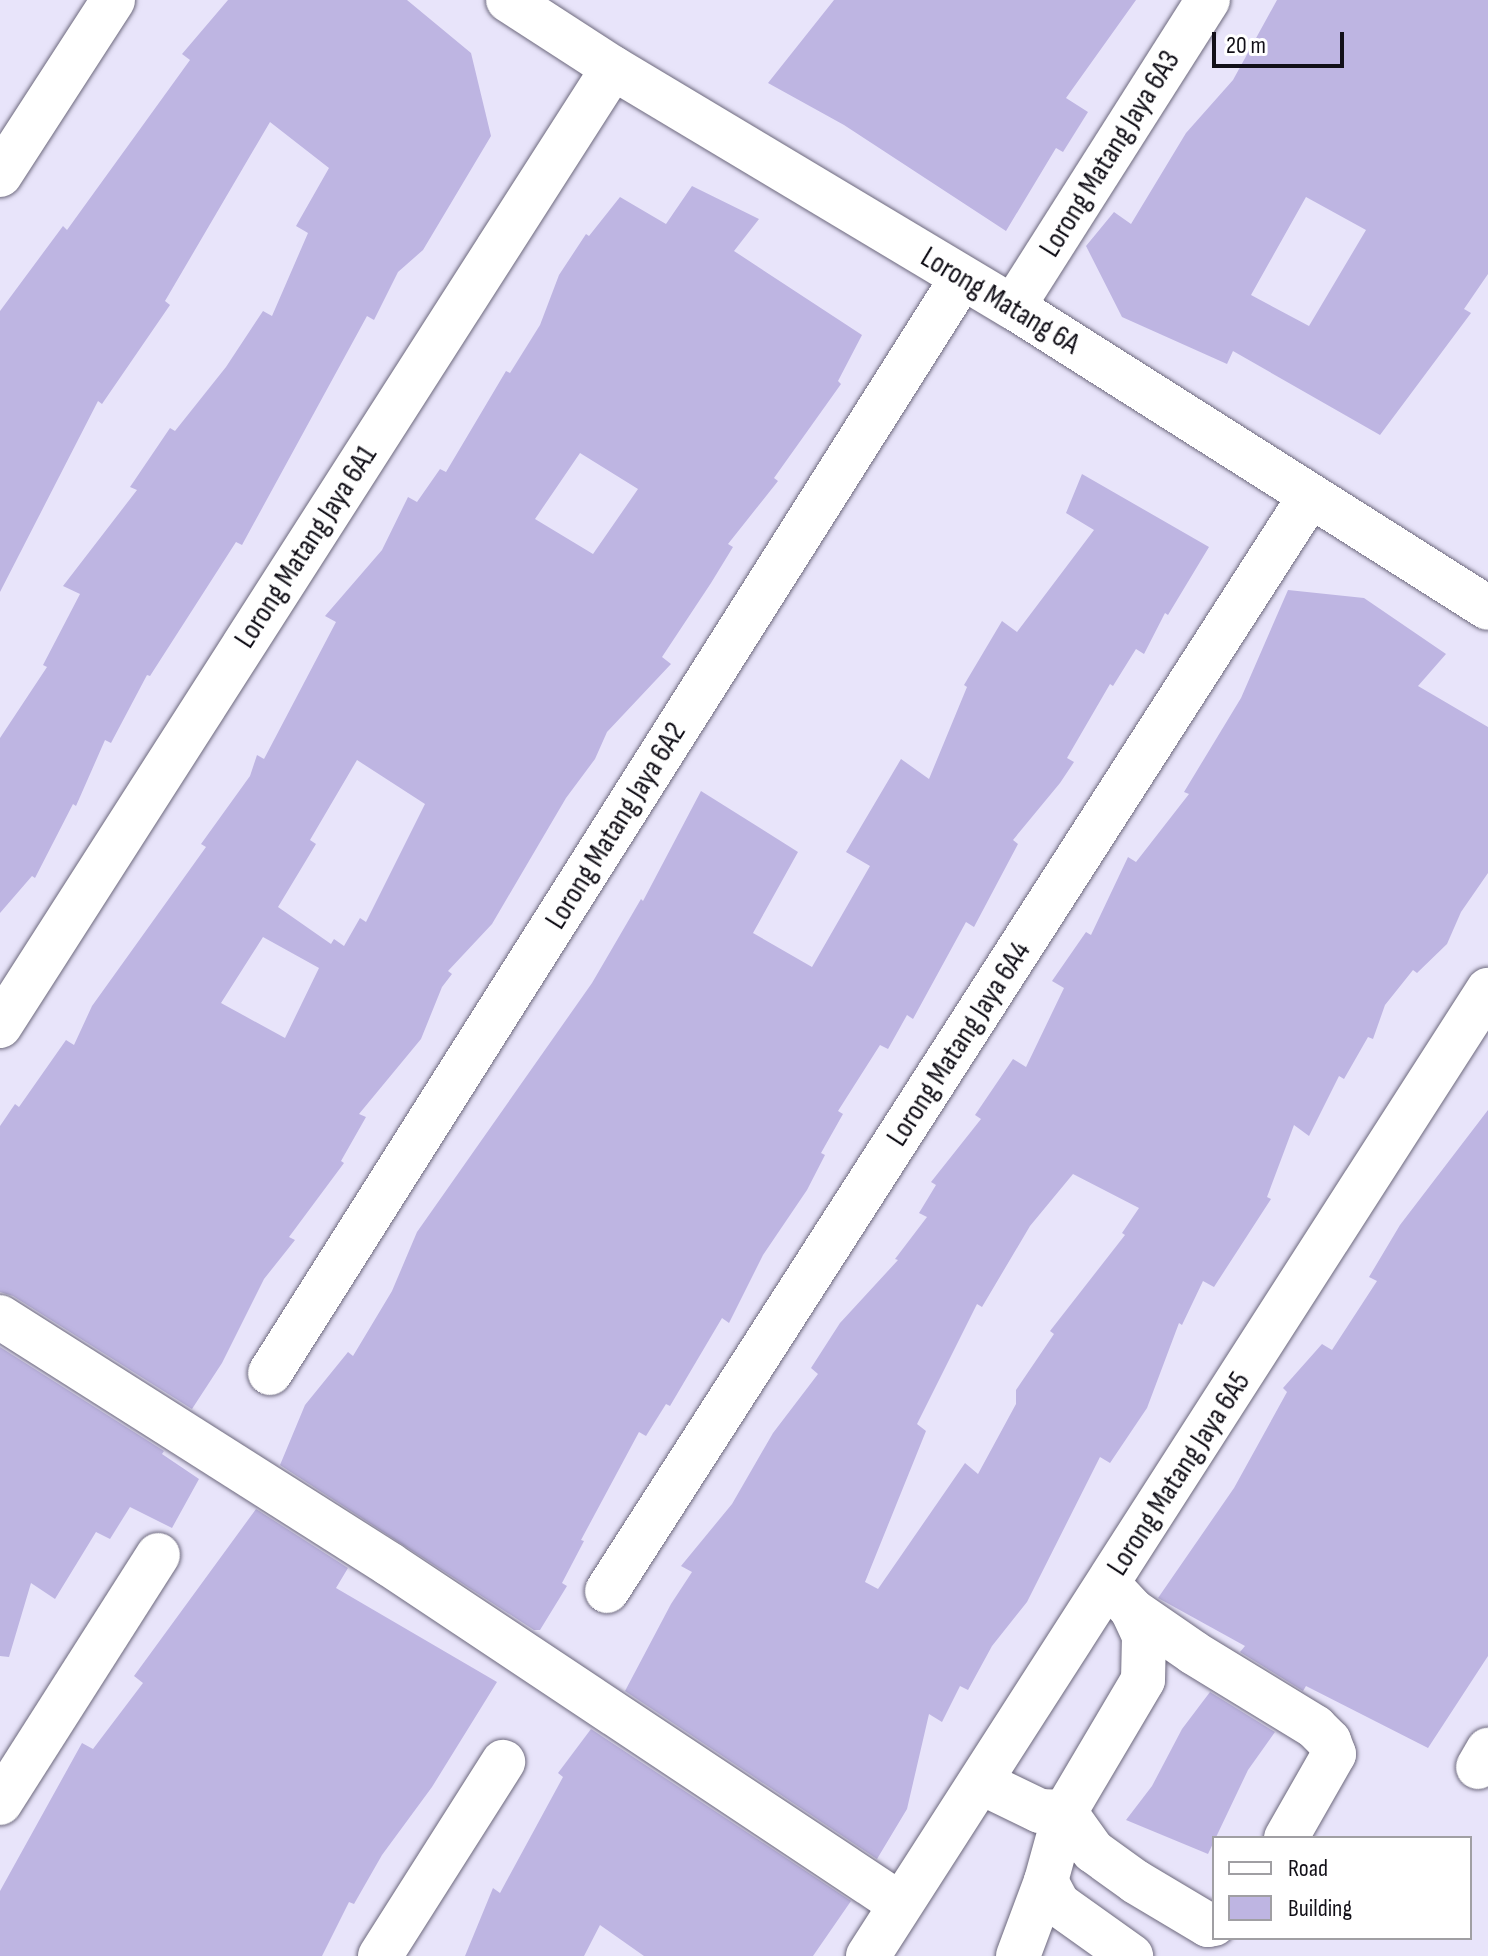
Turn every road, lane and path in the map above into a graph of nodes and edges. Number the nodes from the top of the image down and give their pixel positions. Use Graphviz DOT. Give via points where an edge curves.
graph roads {
  1 [pos="113,0"];
  2 [pos="508,0"];
  3 [pos="1208,0"];
  4 [pos="613,68"];
  5 [pos="0,175"];
  6 [pos="962,278"];
  7 [pos="1013,307"];
  8 [pos="1310,496"];
  9 [pos="1488,608"];
  10 [pos="1488,990"];
  11 [pos="0,1026"];
  12 [pos="0,1317"];
  13 [pos="270,1373"];
  14 [pos="158,1555"];
  15 [pos="607,1591"];
  16 [pos="1120,1597"];
  17 [pos="503,1762"];
  18 [pos="982,1783"];
  19 [pos="0,1803"];
  20 [pos="1065,1812"];
  21 [pos="1287,1836"];
  22 [pos="1046,1881"];
  23 [pos="900,1904"];
  24 [pos="1212,1924"];
  25 [pos="380,1956"];
  26 [pos="868,1956"];
  27 [pos="1018,1956"];
  28 [pos="1131,1956"];
  1 -- 5 [label="street"];
  2 -- 4 [label="street, Lorong Matang 6A"];
  3 -- 7 [label="street, Lorong Matang Jaya 6A3"];
  4 -- 6 [label="street, Lorong Matang 6A"];
  4 -- 11 [label="street, Lorong Matang Jaya 6A1"];
  6 -- 7 [label="street, Lorong Matang 6A"];
  6 -- 13 [label="street, Lorong Matang Jaya 6A2"];
  7 -- 8 [label="street, Lorong Matang 6A"];
  8 -- 9 [label="street, Lorong Matang 6A"];
  8 -- 15 [label="street, Lorong Matang Jaya 6A4"];
  10 -- 16 [label="street, Lorong Matang Jaya 6A5"];
  12 -- 23 [label="street" via="389,1564"];
  14 -- 19 [label="street"];
  16 -- 18 [label="street, Lorong Matang Jaya 6A5"];
  16 -- 20 [label="street" via="1144,1636 1143,1680"];
  16 -- 21 [label="street" via="1194,1653 1315,1727 1329,1741 1334,1754"];
  17 -- 25 [label="street"];
  18 -- 20 [label="street" via="1040,1811"];
  18 -- 23 [label="street, Lorong Matang Jaya 6A5"];
  20 -- 22 [label="street"];
  20 -- 24 [label="street" via="1093,1851"];
  22 -- 27 [label="street"];
  22 -- 28 [label="street" via="1058,1904"];
  23 -- 26 [label="street, Lorong Matang Jaya 6A5"];
}
